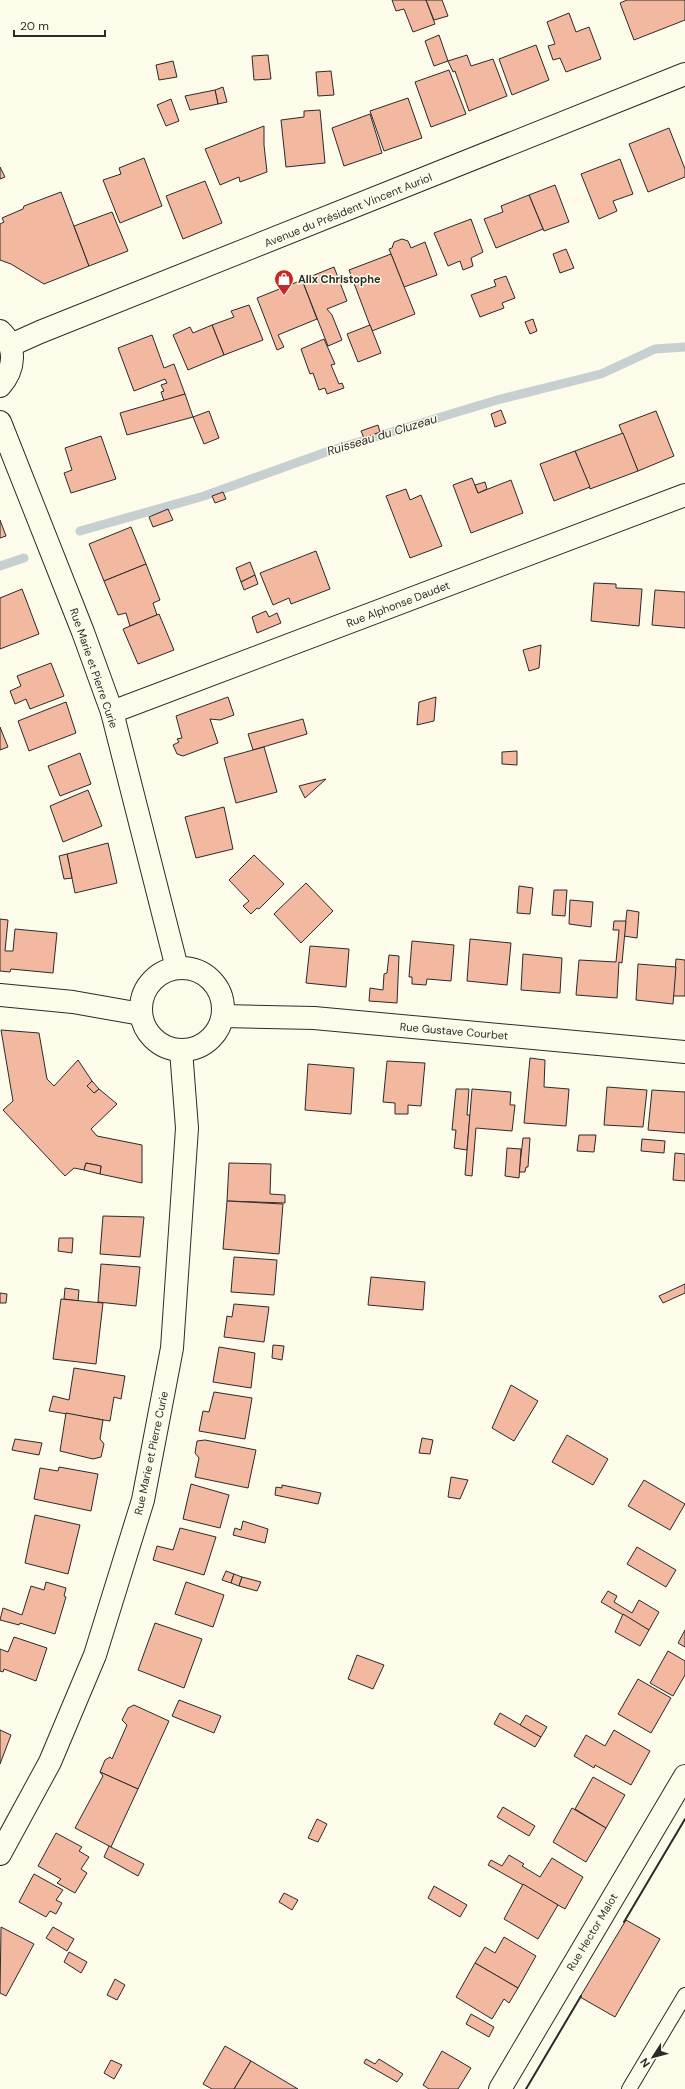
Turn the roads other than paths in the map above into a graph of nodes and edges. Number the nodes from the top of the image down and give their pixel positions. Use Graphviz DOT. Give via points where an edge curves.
graph roads {
  1 [pos="685,74"];
  2 [pos="5,338"];
  3 [pos="0,386"];
  4 [pos="0,422"];
  5 [pos="685,495"];
  6 [pos="112,712"];
  7 [pos="177,968"];
  8 [pos="0,995"];
  9 [pos="141,1014"];
  10 [pos="223,1016"];
  11 [pos="181,1050"];
  12 [pos="685,1052"];
  13 [pos="685,1776"];
  14 [pos="0,1854"];
  15 [pos="685,1995"];
  16 [pos="500,2089"];
  17 [pos="630,2089"];
  1 -- 2 [label="street, Avenue du Président Vincent Auriol" via="40,332"];
  2 -- 3 [label="street" via="13,357 11,368"];
  4 -- 6 [label="street, Rue Marie et Pierre Curie"];
  5 -- 6 [label="street, Rue Alphonse Daudet"];
  6 -- 7 [label="street, Rue Marie et Pierre Curie"];
  7 -- 9 [label="street" via="164,971 153,979 146,989"];
  7 -- 10 [label="street" via="190,968 202,972 212,981 219,991"];
  8 -- 9 [label="street" via="73,1002"];
  9 -- 11 [label="street" via="144,1026 151,1036 159,1043"];
  10 -- 11 [label="street" via="219,1027 208,1040 193,1049"];
  10 -- 12 [label="street, Rue Gustave Courbet" via="314,1018"];
  11 -- 14 [label="street, Rue Marie et Pierre Curie" via="187,1128 172,1348 143,1500 95,1655 50,1762"];
  13 -- 16 [label="street, Rue Hector Malot"];
  15 -- 17 [label="lane"];
}
